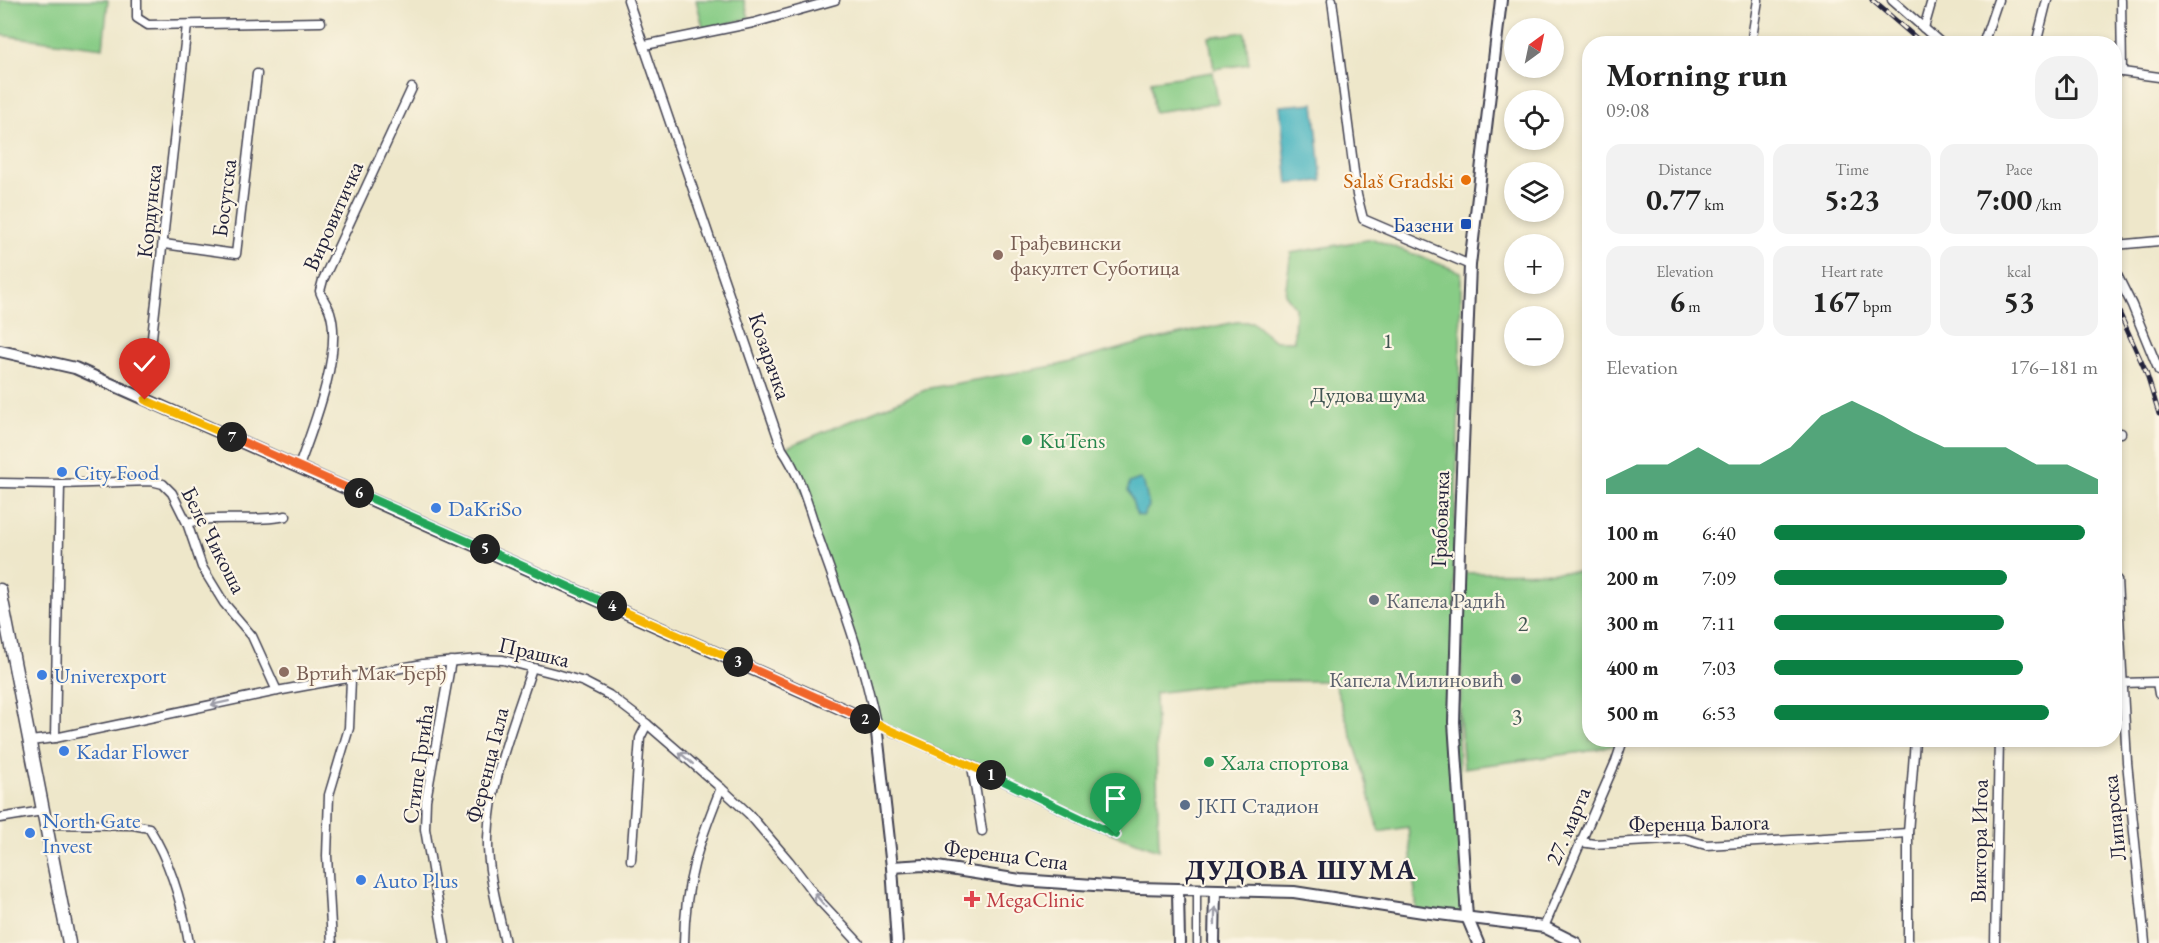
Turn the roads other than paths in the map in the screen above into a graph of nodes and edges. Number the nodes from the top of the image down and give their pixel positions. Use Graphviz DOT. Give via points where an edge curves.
graph roads {
  1 [pos="137,0"];
  2 [pos="628,0"];
  3 [pos="835,0"];
  4 [pos="1332,0"];
  5 [pos="1500,0"];
  6 [pos="1758,0"];
  7 [pos="1892,0"];
  8 [pos="1932,0"];
  9 [pos="1998,0"];
  10 [pos="2048,0"];
  11 [pos="2121,0"];
  12 [pos="321,22"];
  13 [pos="187,25"];
  14 [pos="1924,28"];
  15 [pos="1752,36"];
  16 [pos="1933,36"];
  17 [pos="1986,36"];
  18 [pos="2038,36"];
  19 [pos="2120,36"];
  20 [pos="645,45"];
  21 [pos="2122,72"];
  22 [pos="257,74"];
  23 [pos="2159,77"];
  24 [pos="412,88"];
  25 [pos="2159,241"];
  26 [pos="164,244"];
  27 [pos="2122,244"];
  28 [pos="1470,265"];
  29 [pos="2122,284"];
  30 [pos="0,351"];
  31 [pos="2159,370"];
  32 [pos="145,400"];
  33 [pos="299,466"];
  34 [pos="0,483"];
  35 [pos="60,484"];
  36 [pos="286,516"];
  37 [pos="187,524"];
  38 [pos="0,590"];
  39 [pos="451,661"];
  40 [pos="532,668"];
  41 [pos="351,679"];
  42 [pos="2122,683"];
  43 [pos="277,691"];
  44 [pos="2159,694"];
  45 [pos="647,724"];
  46 [pos="876,724"];
  47 [pos="55,738"];
  48 [pos="30,741"];
  49 [pos="1621,747"];
  50 [pos="1914,747"];
  51 [pos="1999,747"];
  52 [pos="972,766"];
  53 [pos="721,788"];
  54 [pos="42,811"];
  55 [pos="0,818"];
  56 [pos="46,824"];
  57 [pos="982,831"];
  58 [pos="1908,833"];
  59 [pos="1116,835"];
  60 [pos="1581,842"];
  61 [pos="631,860"];
  62 [pos="892,867"];
  63 [pos="1178,890"];
  64 [pos="1197,890"];
  65 [pos="1215,890"];
  66 [pos="1467,918"];
  67 [pos="1544,927"];
  68 [pos="69,943"];
  69 [pos="189,943"];
  70 [pos="332,943"];
  71 [pos="445,943"];
  72 [pos="505,943"];
  73 [pos="684,943"];
  74 [pos="859,943"];
  75 [pos="897,943"];
  76 [pos="1179,943"];
  77 [pos="1197,943"];
  78 [pos="1214,943"];
  79 [pos="1478,943"];
  80 [pos="1576,943"];
  81 [pos="1908,943"];
  82 [pos="1995,943"];
  83 [pos="2145,943"];
  1 -- 13 [label="street" via="139,21 148,25"];
  2 -- 20 [label="street, Козарачка"];
  3 -- 20 [label="street" via="753,23"];
  4 -- 28 [label="street" via="1363,219"];
  5 -- 28 [label="street, Грабовачка"];
  6 -- 15 [label="street"];
  7 -- 14 [label="street"];
  8 -- 14 [label="street"];
  9 -- 17 [label="street"];
  10 -- 18 [label="street"];
  11 -- 19 [label="street"];
  12 -- 13 [label="street"];
  13 -- 26 [label="street, Кордунска"];
  14 -- 16 [label="street"];
  20 -- 46 [label="street, Козарачка" via="783,449 796,473 838,593"];
  21 -- 23 [label="street"];
  22 -- 26 [label="street, Босутска" via="236,254"];
  24 -- 33 [label="street, Вировитичка" via="322,280 320,291 333,327 332,347 319,412"];
  25 -- 27 [label="street"];
  26 -- 32 [label="street, Кордунска"];
  28 -- 66 [label="street, Грабовачка" via="1454,722"];
  29 -- 31 [label="street"];
  30 -- 32 [label="street" via="75,368"];
  32 -- 33 [label="street"];
  33 -- 46 [label="street"];
  34 -- 35 [label="street, Беле Чикоша"];
  35 -- 37 [label="street, Беле Чикоша" via="163,484 172,493"];
  35 -- 47 [label="street"];
  36 -- 37 [label="street" via="266,520 197,520"];
  37 -- 43 [label="street, Беле Чикоша" via="202,567 224,603 252,636"];
  38 -- 48 [label="main road"];
  39 -- 40 [label="street, Прашка" via="503,660"];
  39 -- 41 [label="street, Прашка"];
  39 -- 71 [label="street, Стипе Гргића" via="426,800 425,829"];
  40 -- 45 [label="street, Прашка" via="584,682 609,695"];
  40 -- 72 [label="street, Ференца Гала" via="498,776 489,830 491,873"];
  41 -- 43 [label="street, Прашка"];
  41 -- 70 [label="street" via="350,728 329,795 327,856"];
  42 -- 44 [label="street" via="2157,682"];
  42 -- 83 [label="street, Липарска"];
  43 -- 47 [label="street, Прашка, one-way"];
  53 -- 45 [label="street, Прашка, one-way"];
  45 -- 61 [label="street" via="640,738"];
  46 -- 52 [label="street, Ференца Сепа"];
  46 -- 62 [label="street"];
  47 -- 48 [label="street, Прашка"];
  48 -- 54 [label="main road"];
  49 -- 60 [label="street, 27. марта"];
  50 -- 58 [label="street"];
  51 -- 82 [label="street, Виктора Игоа"];
  52 -- 57 [label="street"];
  52 -- 59 [label="street, Ференца Сепа"];
  53 -- 73 [label="street" via="693,861"];
  74 -- 53 [label="street, Прашка, one-way" via="749,814"];
  54 -- 55 [label="street"];
  54 -- 56 [label="main road"];
  56 -- 68 [label="main road"];
  56 -- 69 [label="street" via="149,828 183,908"];
  58 -- 60 [label="street, Ференца Балога" via="1706,845 1685,839"];
  58 -- 81 [label="street"];
  60 -- 67 [label="street, 27. марта"];
  62 -- 63 [label="street, Ференца Сепа" via="924,865 1020,880"];
  62 -- 75 [label="street"];
  63 -- 64 [label="street, Ференца Сепа"];
  63 -- 76 [label="street"];
  64 -- 65 [label="street, Ференца Сепа"];
  64 -- 77 [label="street"];
  65 -- 66 [label="street, Ференца Сепа" via="1294,892"];
  78 -- 65 [label="street, one-way"];
  66 -- 67 [label="street, Ференца Сепа"];
  66 -- 79 [label="street, Грабовачка"];
  67 -- 80 [label="street, Ференца Сепа"];
}
